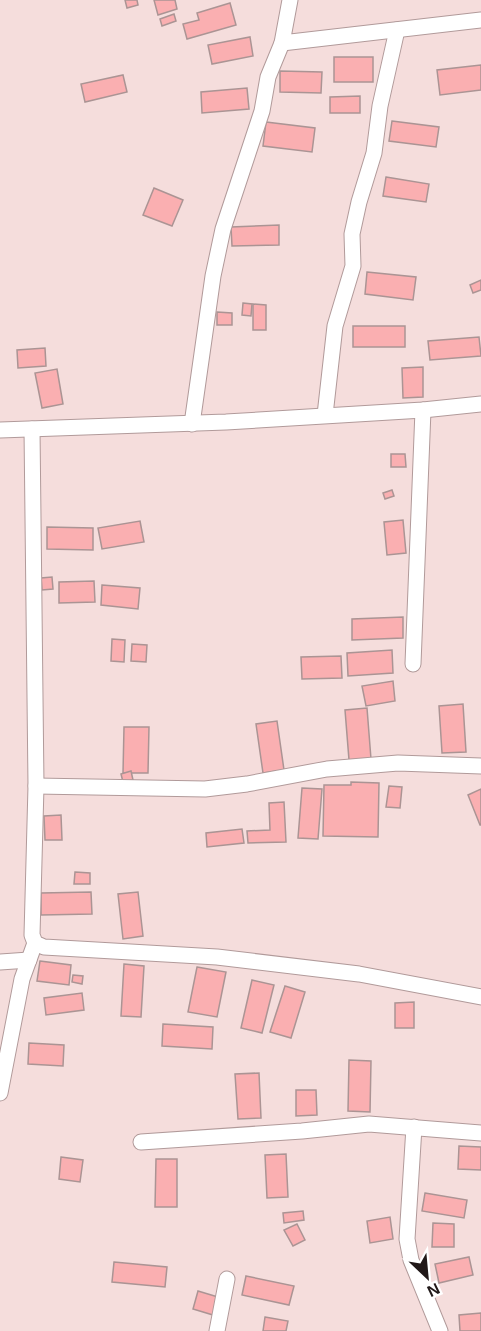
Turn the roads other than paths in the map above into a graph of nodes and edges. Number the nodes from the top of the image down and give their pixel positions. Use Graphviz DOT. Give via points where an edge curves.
graph roads {
  1 [pos="290,0"];
  2 [pos="481,20"];
  3 [pos="397,30"];
  4 [pos="282,43"];
  5 [pos="481,404"];
  6 [pos="423,410"];
  7 [pos="325,415"];
  8 [pos="192,424"];
  9 [pos="32,429"];
  10 [pos="0,430"];
  11 [pos="413,664"];
  12 [pos="481,766"];
  13 [pos="36,786"];
  14 [pos="35,943"];
  15 [pos="29,960"];
  16 [pos="0,962"];
  17 [pos="481,997"];
  18 [pos="0,1093"];
  19 [pos="414,1127"];
  20 [pos="481,1133"];
  21 [pos="141,1142"];
  22 [pos="227,1279"];
  23 [pos="218,1331"];
  24 [pos="440,1331"];
  1 -- 4 [label="street"];
  2 -- 3 [label="street"];
  3 -- 4 [label="street"];
  3 -- 7 [label="street" via="380,106 375,153 352,234 353,266 335,326"];
  4 -- 8 [label="street" via="268,77 262,111 223,229"];
  5 -- 6 [label="street"];
  6 -- 7 [label="street"];
  6 -- 11 [label="street"];
  7 -- 8 [label="street"];
  8 -- 9 [label="street"];
  9 -- 10 [label="street"];
  9 -- 13 [label="street"];
  12 -- 13 [label="street" via="398,763 205,789"];
  13 -- 14 [label="street" via="32,935"];
  14 -- 15 [label="street"];
  14 -- 17 [label="street" via="44,947 218,957 347,973"];
  15 -- 16 [label="street"];
  15 -- 18 [label="street"];
  19 -- 20 [label="street"];
  19 -- 21 [label="street" via="369,1124"];
  19 -- 24 [label="street" via="407,1239 411,1260"];
  22 -- 23 [label="street"];
}
